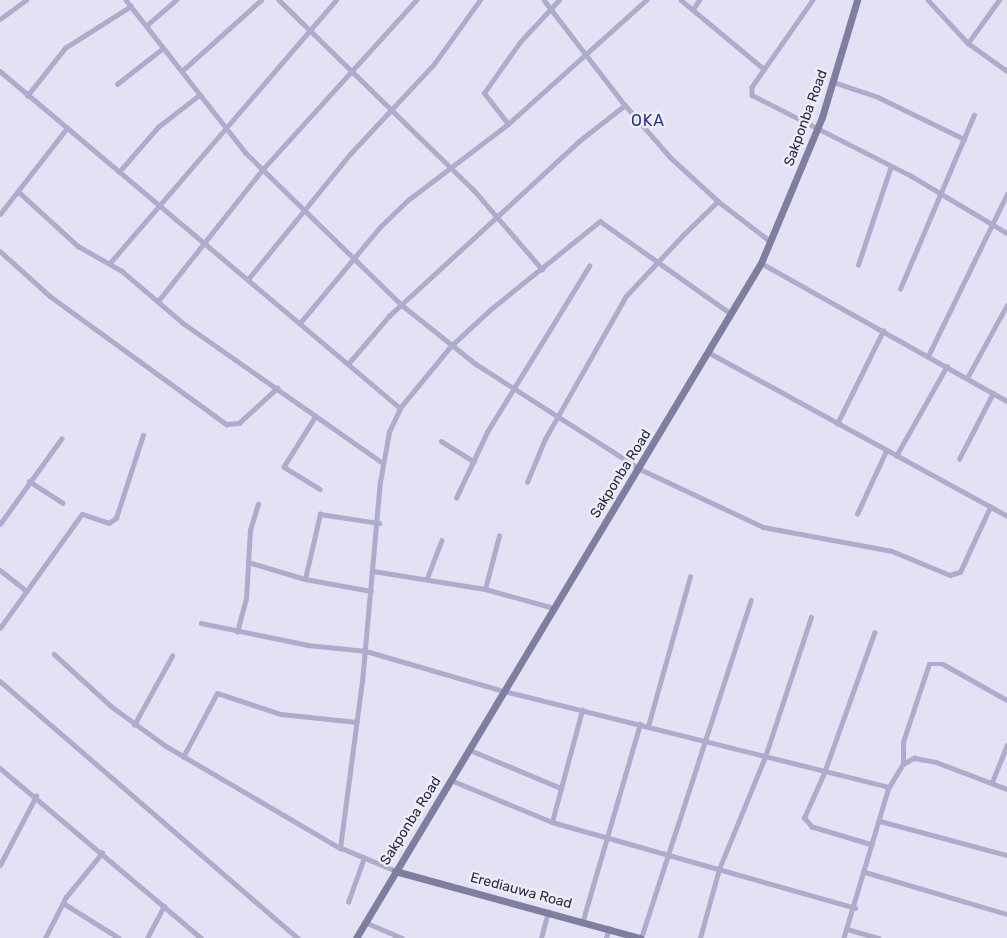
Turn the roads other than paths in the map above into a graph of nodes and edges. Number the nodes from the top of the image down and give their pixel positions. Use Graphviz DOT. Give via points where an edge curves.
graph roads {
  1 [pos="26,0"];
  2 [pos="126,0"];
  3 [pos="176,0"];
  4 [pos="261,0"];
  5 [pos="279,0"];
  6 [pos="336,0"];
  7 [pos="416,0"];
  8 [pos="480,0"];
  9 [pos="544,0"];
  10 [pos="559,0"];
  11 [pos="646,0"];
  12 [pos="681,0"];
  13 [pos="698,0"];
  14 [pos="813,0"];
  15 [pos="857,0"];
  16 [pos="928,0"];
  17 [pos="999,0"];
  18 [pos="131,6"];
  19 [pos="551,9"];
  20 [pos="692,9"];
  21 [pos="0,19"];
  22 [pos="146,26"];
  23 [pos="309,29"];
  24 [pos="968,43"];
  25 [pos="163,48"];
  26 [pos="588,56"];
  27 [pos="764,69"];
  28 [pos="182,71"];
  29 [pos="1007,71"];
  30 [pos="0,72"];
  31 [pos="350,72"];
  32 [pos="833,82"];
  33 [pos="117,84"];
  34 [pos="27,96"];
  35 [pos="198,96"];
  36 [pos="625,105"];
  37 [pos="393,110"];
  38 [pos="974,115"];
  39 [pos="508,124"];
  40 [pos="68,128"];
  41 [pos="224,129"];
  42 [pos="816,130"];
  43 [pos="964,139"];
  44 [pos="891,166"];
  45 [pos="451,167"];
  46 [pos="262,169"];
  47 [pos="119,172"];
  48 [pos="20,193"];
  49 [pos="1007,194"];
  50 [pos="943,195"];
  51 [pos="718,201"];
  52 [pos="159,204"];
  53 [pos="302,211"];
  54 [pos="0,214"];
  55 [pos="499,217"];
  56 [pos="992,224"];
  57 [pos="1007,233"];
  58 [pos="770,241"];
  59 [pos="206,242"];
  60 [pos="0,251"];
  61 [pos="354,258"];
  62 [pos="656,263"];
  63 [pos="761,263"];
  64 [pos="109,264"];
  65 [pos="858,265"];
  66 [pos="589,266"];
  67 [pos="542,269"];
  68 [pos="249,278"];
  69 [pos="900,289"];
  70 [pos="159,300"];
  71 [pos="402,305"];
  72 [pos="1007,305"];
  73 [pos="730,313"];
  74 [pos="300,323"];
  75 [pos="884,331"];
  76 [pos="452,346"];
  77 [pos="708,352"];
  78 [pos="928,356"];
  79 [pos="348,364"];
  80 [pos="947,366"];
  81 [pos="967,378"];
  82 [pos="277,388"];
  83 [pos="514,388"];
  84 [pos="993,393"];
  85 [pos="1007,401"];
  86 [pos="400,408"];
  87 [pos="561,415"];
  88 [pos="316,416"];
  89 [pos="837,424"];
  90 [pos="143,435"];
  91 [pos="61,439"];
  92 [pos="441,441"];
  93 [pos="886,451"];
  94 [pos="896,456"];
  95 [pos="959,459"];
  96 [pos="474,462"];
  97 [pos="383,463"];
  98 [pos="640,468"];
  99 [pos="29,481"];
  100 [pos="527,482"];
  101 [pos="320,489"];
  102 [pos="456,498"];
  103 [pos="63,503"];
  104 [pos="258,504"];
  105 [pos="990,507"];
  106 [pos="857,514"];
  107 [pos="1007,516"];
  108 [pos="1,521"];
  109 [pos="379,523"];
  110 [pos="499,536"];
  111 [pos="441,541"];
  112 [pos="248,562"];
  113 [pos="0,570"];
  114 [pos="373,571"];
  115 [pos="690,577"];
  116 [pos="427,578"];
  117 [pos="305,579"];
  118 [pos="485,589"];
  119 [pos="27,591"];
  120 [pos="371,591"];
  121 [pos="751,600"];
  122 [pos="554,608"];
  123 [pos="811,617"];
  124 [pos="201,623"];
  125 [pos="0,628"];
  126 [pos="237,632"];
  127 [pos="874,633"];
  128 [pos="366,651"];
  129 [pos="54,654"];
  130 [pos="172,656"];
  131 [pos="0,681"];
  132 [pos="504,691"];
  133 [pos="1007,700"];
  134 [pos="582,710"];
  135 [pos="357,722"];
  136 [pos="640,724"];
  137 [pos="134,725"];
  138 [pos="648,726"];
  139 [pos="707,742"];
  140 [pos="1007,744"];
  141 [pos="470,750"];
  142 [pos="183,757"];
  143 [pos="765,757"];
  144 [pos="902,764"];
  145 [pos="0,768"];
  146 [pos="824,774"];
  147 [pos="451,780"];
  148 [pos="992,782"];
  149 [pos="888,787"];
  150 [pos="561,788"];
  151 [pos="1007,788"];
  152 [pos="36,796"];
  153 [pos="880,821"];
  154 [pos="552,822"];
  155 [pos="605,838"];
  156 [pos="872,845"];
  157 [pos="340,848"];
  158 [pos="102,853"];
  159 [pos="666,853"];
  160 [pos="1007,855"];
  161 [pos="364,858"];
  162 [pos="0,865"];
  163 [pos="719,869"];
  164 [pos="395,871"];
  165 [pos="865,872"];
  166 [pos="348,902"];
  167 [pos="63,903"];
  168 [pos="164,906"];
  169 [pos="854,908"];
  170 [pos="548,910"];
  171 [pos="1007,914"];
  172 [pos="583,920"];
  173 [pos="365,922"];
  174 [pos="609,928"];
  175 [pos="847,929"];
  176 [pos="45,938"];
  177 [pos="119,938"];
  178 [pos="147,938"];
  179 [pos="201,938"];
  180 [pos="298,938"];
  181 [pos="356,938"];
  182 [pos="402,938"];
  183 [pos="541,938"];
  184 [pos="606,938"];
  185 [pos="640,938"];
  186 [pos="700,938"];
  187 [pos="844,938"];
  188 [pos="879,938"];
  1 -- 21 [label="street"];
  2 -- 18 [label="street"];
  3 -- 22 [label="street"];
  4 -- 28 [label="street"];
  5 -- 23 [label="street"];
  6 -- 23 [label="street"];
  7 -- 31 [label="street"];
  8 -- 37 [label="street" via="434,64"];
  9 -- 19 [label="street"];
  10 -- 19 [label="street"];
  11 -- 26 [label="street"];
  12 -- 20 [label="street"];
  13 -- 20 [label="street"];
  14 -- 27 [label="street"];
  15 -- 32 [label="main road, Sakponba Road"];
  16 -- 24 [label="street"];
  17 -- 24 [label="street"];
  18 -- 22 [label="street"];
  18 -- 34 [label="street" via="65,48"];
  19 -- 26 [label="street"];
  19 -- 39 [label="street" via="520,42 484,93"];
  20 -- 27 [label="street"];
  22 -- 25 [label="street"];
  23 -- 31 [label="street"];
  23 -- 41 [label="street"];
  24 -- 29 [label="street"];
  25 -- 28 [label="street"];
  25 -- 33 [label="street"];
  26 -- 36 [label="street"];
  26 -- 39 [label="street"];
  27 -- 42 [label="street" via="752,87 752,96"];
  28 -- 35 [label="street"];
  30 -- 34 [label="street"];
  31 -- 37 [label="street"];
  31 -- 46 [label="street"];
  32 -- 42 [label="main road, Sakponba Road"];
  32 -- 43 [label="street" via="878,97"];
  34 -- 40 [label="street"];
  35 -- 41 [label="street"];
  35 -- 47 [label="street" via="158,128"];
  36 -- 51 [label="street" via="670,157"];
  36 -- 55 [label="street" via="579,141"];
  37 -- 45 [label="street"];
  37 -- 53 [label="street"];
  38 -- 43 [label="street"];
  39 -- 45 [label="street"];
  40 -- 47 [label="street"];
  40 -- 48 [label="street"];
  41 -- 46 [label="street"];
  41 -- 52 [label="street"];
  42 -- 44 [label="street"];
  42 -- 58 [label="main road, Sakponba Road"];
  43 -- 50 [label="street"];
  44 -- 50 [label="street"];
  44 -- 65 [label="street"];
  45 -- 55 [label="street"];
  45 -- 61 [label="street" via="408,200"];
  46 -- 53 [label="street"];
  46 -- 59 [label="street"];
  47 -- 52 [label="street"];
  48 -- 54 [label="street"];
  48 -- 64 [label="street" via="78,246"];
  49 -- 56 [label="street"];
  50 -- 56 [label="street"];
  50 -- 69 [label="street" via="917,241"];
  51 -- 58 [label="street"];
  51 -- 62 [label="street"];
  52 -- 59 [label="street"];
  52 -- 64 [label="street"];
  53 -- 61 [label="street"];
  53 -- 68 [label="street"];
  55 -- 67 [label="street"];
  55 -- 71 [label="street"];
  56 -- 57 [label="street"];
  56 -- 78 [label="street"];
  58 -- 63 [label="main road, Sakponba Road"];
  59 -- 68 [label="street"];
  59 -- 70 [label="street"];
  60 -- 82 [label="street" via="50,296 226,424 238,423"];
  61 -- 71 [label="street"];
  61 -- 74 [label="street"];
  62 -- 67 [label="street" via="600,221"];
  62 -- 73 [label="street"];
  62 -- 87 [label="street" via="626,296"];
  63 -- 73 [label="main road, Sakponba Road"];
  63 -- 75 [label="street"];
  64 -- 70 [label="street"];
  66 -- 83 [label="street"];
  67 -- 76 [label="street"];
  68 -- 74 [label="street"];
  70 -- 82 [label="street" via="183,323"];
  71 -- 76 [label="street"];
  71 -- 79 [label="street"];
  72 -- 81 [label="street"];
  73 -- 77 [label="main road, Sakponba Road"];
  74 -- 79 [label="street"];
  75 -- 78 [label="street"];
  75 -- 89 [label="street"];
  76 -- 83 [label="street"];
  76 -- 86 [label="street"];
  77 -- 89 [label="street"];
  77 -- 98 [label="main road, Sakponba Road"];
  78 -- 80 [label="street"];
  79 -- 86 [label="street"];
  80 -- 81 [label="street"];
  80 -- 94 [label="street"];
  81 -- 84 [label="street"];
  82 -- 88 [label="street"];
  83 -- 87 [label="street"];
  83 -- 96 [label="street"];
  84 -- 85 [label="street"];
  84 -- 95 [label="street"];
  86 -- 97 [label="street" via="389,432"];
  87 -- 98 [label="street"];
  87 -- 100 [label="street" via="545,439"];
  88 -- 97 [label="street"];
  88 -- 101 [label="street" via="284,466"];
  89 -- 93 [label="street"];
  90 -- 119 [label="street" via="116,518 109,523 82,514"];
  91 -- 99 [label="street"];
  92 -- 96 [label="street"];
  93 -- 94 [label="street"];
  93 -- 106 [label="street"];
  94 -- 105 [label="street"];
  96 -- 102 [label="street"];
  97 -- 109 [label="street"];
  98 -- 105 [label="street" via="763,527 892,551 950,575 960,572"];
  98 -- 122 [label="main road, Sakponba Road"];
  99 -- 103 [label="street"];
  99 -- 108 [label="street"];
  104 -- 112 [label="street" via="252,516"];
  105 -- 107 [label="street"];
  109 -- 114 [label="street"];
  109 -- 117 [label="street" via="320,514"];
  110 -- 118 [label="street"];
  111 -- 116 [label="street"];
  112 -- 117 [label="street"];
  112 -- 126 [label="street" via="246,599"];
  113 -- 119 [label="street"];
  114 -- 116 [label="street"];
  114 -- 120 [label="street"];
  115 -- 138 [label="street"];
  116 -- 118 [label="street"];
  117 -- 120 [label="street"];
  118 -- 122 [label="street"];
  119 -- 125 [label="street"];
  120 -- 128 [label="street"];
  121 -- 139 [label="street"];
  122 -- 132 [label="main road, Sakponba Road"];
  123 -- 143 [label="street"];
  124 -- 126 [label="street"];
  126 -- 128 [label="street"];
  127 -- 146 [label="street"];
  128 -- 132 [label="street"];
  128 -- 135 [label="street"];
  129 -- 137 [label="street"];
  130 -- 137 [label="street"];
  131 -- 180 [label="street"];
  132 -- 134 [label="street"];
  132 -- 141 [label="main road, Sakponba Road"];
  133 -- 144 [label="street" via="943,664 929,664 902,742"];
  134 -- 136 [label="street"];
  134 -- 150 [label="street"];
  135 -- 142 [label="street" via="281,714 217,693"];
  135 -- 157 [label="street"];
  136 -- 138 [label="street"];
  136 -- 155 [label="street"];
  137 -- 142 [label="street"];
  138 -- 139 [label="street"];
  139 -- 143 [label="street"];
  139 -- 159 [label="street"];
  140 -- 148 [label="street"];
  141 -- 147 [label="main road, Sakponba Road"];
  141 -- 150 [label="street"];
  142 -- 157 [label="street"];
  143 -- 146 [label="street"];
  143 -- 163 [label="street"];
  144 -- 148 [label="street" via="914,758 936,762"];
  144 -- 149 [label="street"];
  145 -- 152 [label="street"];
  146 -- 149 [label="street"];
  146 -- 156 [label="street" via="804,818 806,824"];
  147 -- 154 [label="street"];
  147 -- 164 [label="main road, Sakponba Road"];
  148 -- 151 [label="street"];
  149 -- 153 [label="street"];
  150 -- 154 [label="street"];
  152 -- 158 [label="street"];
  152 -- 162 [label="street"];
  153 -- 156 [label="street"];
  153 -- 160 [label="street"];
  154 -- 155 [label="street"];
  155 -- 159 [label="street"];
  155 -- 172 [label="street"];
  156 -- 165 [label="street"];
  157 -- 161 [label="street"];
  158 -- 167 [label="street"];
  158 -- 168 [label="street"];
  159 -- 163 [label="street"];
  159 -- 185 [label="street"];
  161 -- 164 [label="street"];
  161 -- 166 [label="street"];
  163 -- 169 [label="street"];
  163 -- 186 [label="street"];
  164 -- 170 [label="main road, Erediauwa Road"];
  164 -- 173 [label="main road, Sakponba Road"];
  165 -- 169 [label="street"];
  165 -- 171 [label="street"];
  167 -- 176 [label="street"];
  167 -- 177 [label="street"];
  168 -- 178 [label="street"];
  168 -- 179 [label="street"];
  169 -- 175 [label="street"];
  170 -- 172 [label="main road, Erediauwa Road"];
  170 -- 183 [label="street"];
  172 -- 174 [label="main road, Erediauwa Road"];
  173 -- 181 [label="main road, Sakponba Road"];
  173 -- 182 [label="street"];
  174 -- 184 [label="street"];
  174 -- 185 [label="main road, Erediauwa Road"];
  175 -- 187 [label="street"];
  175 -- 188 [label="street"];
}
